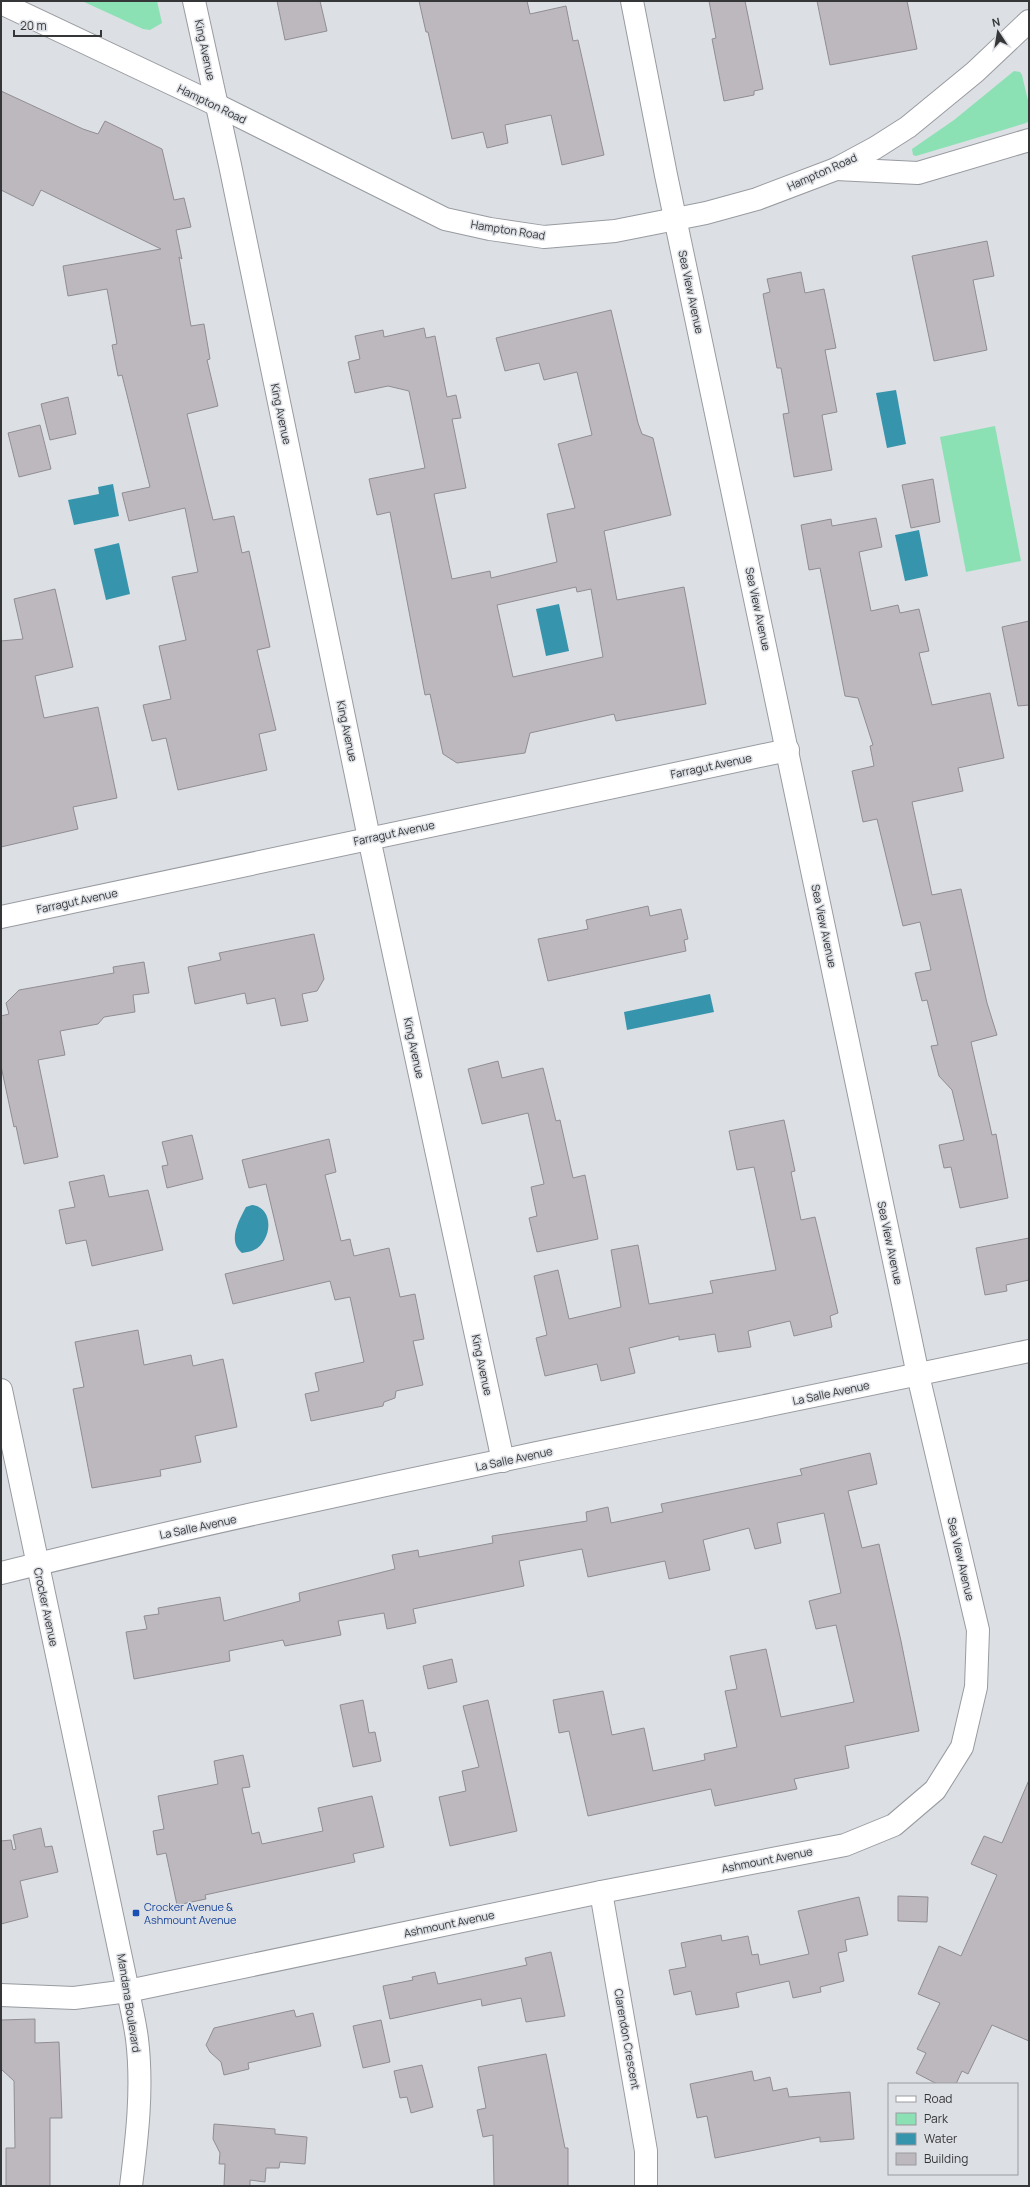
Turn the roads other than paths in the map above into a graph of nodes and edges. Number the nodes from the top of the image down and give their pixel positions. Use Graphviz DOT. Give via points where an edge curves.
graph roads {
  1 [pos="194,1"];
  2 [pos="632,1"];
  3 [pos="1,3"];
  4 [pos="1029,21"];
  5 [pos="217,105"];
  6 [pos="1029,140"];
  7 [pos="836,168"];
  8 [pos="675,219"];
  9 [pos="788,750"];
  10 [pos="369,838"];
  11 [pos="1,917"];
  12 [pos="1029,1351"];
  13 [pos="918,1375"];
  14 [pos="1,1390"];
  15 [pos="502,1461"];
  16 [pos="37,1564"];
  17 [pos="1,1573"];
  18 [pos="93,1823"];
  19 [pos="894,1825"];
  20 [pos="601,1892"];
  21 [pos="128,1991"];
  22 [pos="1,1995"];
  23 [pos="131,2186"];
  24 [pos="646,2186"];
  1 -- 5 [label="street, King Avenue"];
  2 -- 8 [label="street, Sea View Avenue"];
  3 -- 5 [label="street, Hampton Road"];
  4 -- 7 [label="street, Hampton Road" via="975,72 908,127"];
  5 -- 8 [label="street, Hampton Road" via="445,219 544,237 595,234"];
  5 -- 10 [label="street, King Avenue"];
  6 -- 7 [label="street" via="918,173"];
  7 -- 8 [label="street, Hampton Road" via="757,199"];
  8 -- 9 [label="street, Sea View Avenue"];
  9 -- 10 [label="street, Farragut Avenue"];
  9 -- 13 [label="street, Sea View Avenue"];
  10 -- 11 [label="street, Farragut Avenue"];
  10 -- 15 [label="street, King Avenue"];
  12 -- 13 [label="street, La Salle Avenue"];
  13 -- 15 [label="street, La Salle Avenue"];
  13 -- 19 [label="street, Sea View Avenue" via="978,1630 976,1687 962,1747 935,1790"];
  14 -- 16 [label="street, Crocker Avenue"];
  15 -- 16 [label="street, La Salle Avenue" via="72,1554"];
  16 -- 17 [label="street, La Salle Avenue"];
  16 -- 18 [label="street, Crocker Avenue"];
  18 -- 21 [label="street, Mandana Boulevard"];
  19 -- 20 [label="street, Ashmount Avenue" via="845,1845"];
  20 -- 21 [label="street, Ashmount Avenue"];
  20 -- 24 [label="street, Clarendon Crescent" via="646,2151"];
  21 -- 22 [label="street, Ashmount Avenue" via="74,1998"];
  21 -- 23 [label="street, Mandana Boulevard" via="137,2040 139,2099"];
}
